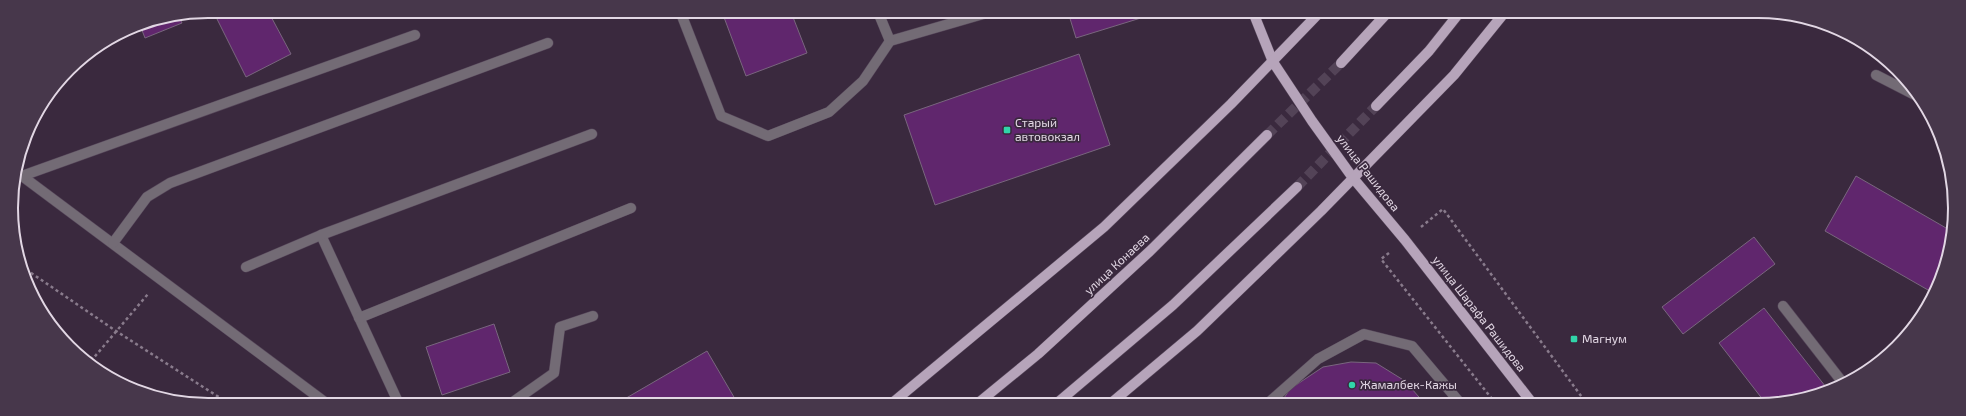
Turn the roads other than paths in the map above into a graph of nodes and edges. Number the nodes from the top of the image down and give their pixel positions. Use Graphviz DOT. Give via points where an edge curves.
graph roads {
  1 [pos="682,18"];
  2 [pos="880,18"];
  3 [pos="969,18"];
  4 [pos="1255,18"];
  5 [pos="1314,18"];
  6 [pos="1382,18"];
  7 [pos="1455,18"];
  8 [pos="1500,18"];
  9 [pos="415,35"];
  10 [pos="890,41"];
  11 [pos="548,43"];
  12 [pos="1273,62"];
  13 [pos="1341,63"];
  14 [pos="1876,75"];
  15 [pos="1909,92"];
  16 [pos="1376,106"];
  17 [pos="592,134"];
  18 [pos="1267,135"];
  19 [pos="22,173"];
  20 [pos="21,176"];
  21 [pos="1353,178"];
  22 [pos="1296,187"];
  23 [pos="631,208"];
  24 [pos="321,235"];
  25 [pos="1405,240"];
  26 [pos="113,243"];
  27 [pos="246,267"];
  28 [pos="1783,306"];
  29 [pos="593,316"];
  30 [pos="359,318"];
  31 [pos="1839,379"];
  32 [pos="318,398"];
  33 [pos="395,398"];
  34 [pos="519,398"];
  35 [pos="898,398"];
  36 [pos="984,398"];
  37 [pos="1063,398"];
  38 [pos="1117,398"];
  39 [pos="1274,398"];
  40 [pos="1456,398"];
  41 [pos="1528,398"];
  1 -- 10 [label="street" via="721,116 768,136 829,112 863,81"];
  2 -- 10 [label="street"];
  3 -- 10 [label="street"];
  4 -- 12 [label="main road, улица Рашидова"];
  5 -- 12 [label="main road"];
  6 -- 13 [label="main road"];
  7 -- 16 [label="main road"];
  8 -- 21 [label="main road" via="1454,75"];
  9 -- 19 [label="street"];
  11 -- 26 [label="street" via="170,183 147,196"];
  12 -- 21 [label="main road, улица Рашидова"];
  12 -- 35 [label="main road" via="1104,227"];
  14 -- 15 [label="street"];
  17 -- 24 [label="street"];
  18 -- 36 [label="main road, улица Конаева" via="1150,251 1038,354"];
  20 -- 26 [label="street"];
  21 -- 25 [label="main road, улица Рашидова"];
  21 -- 38 [label="main road" via="1197,330"];
  22 -- 37 [label="main road" via="1173,305"];
  23 -- 30 [label="street"];
  24 -- 27 [label="street"];
  24 -- 30 [label="street"];
  25 -- 41 [label="main road, улица Шарафа Рашидова"];
  26 -- 32 [label="street"];
  28 -- 31 [label="street"];
  29 -- 34 [label="street" via="560,327 554,373"];
  30 -- 33 [label="street"];
  39 -- 40 [label="street" via="1318,359 1364,334 1412,346"];
}
